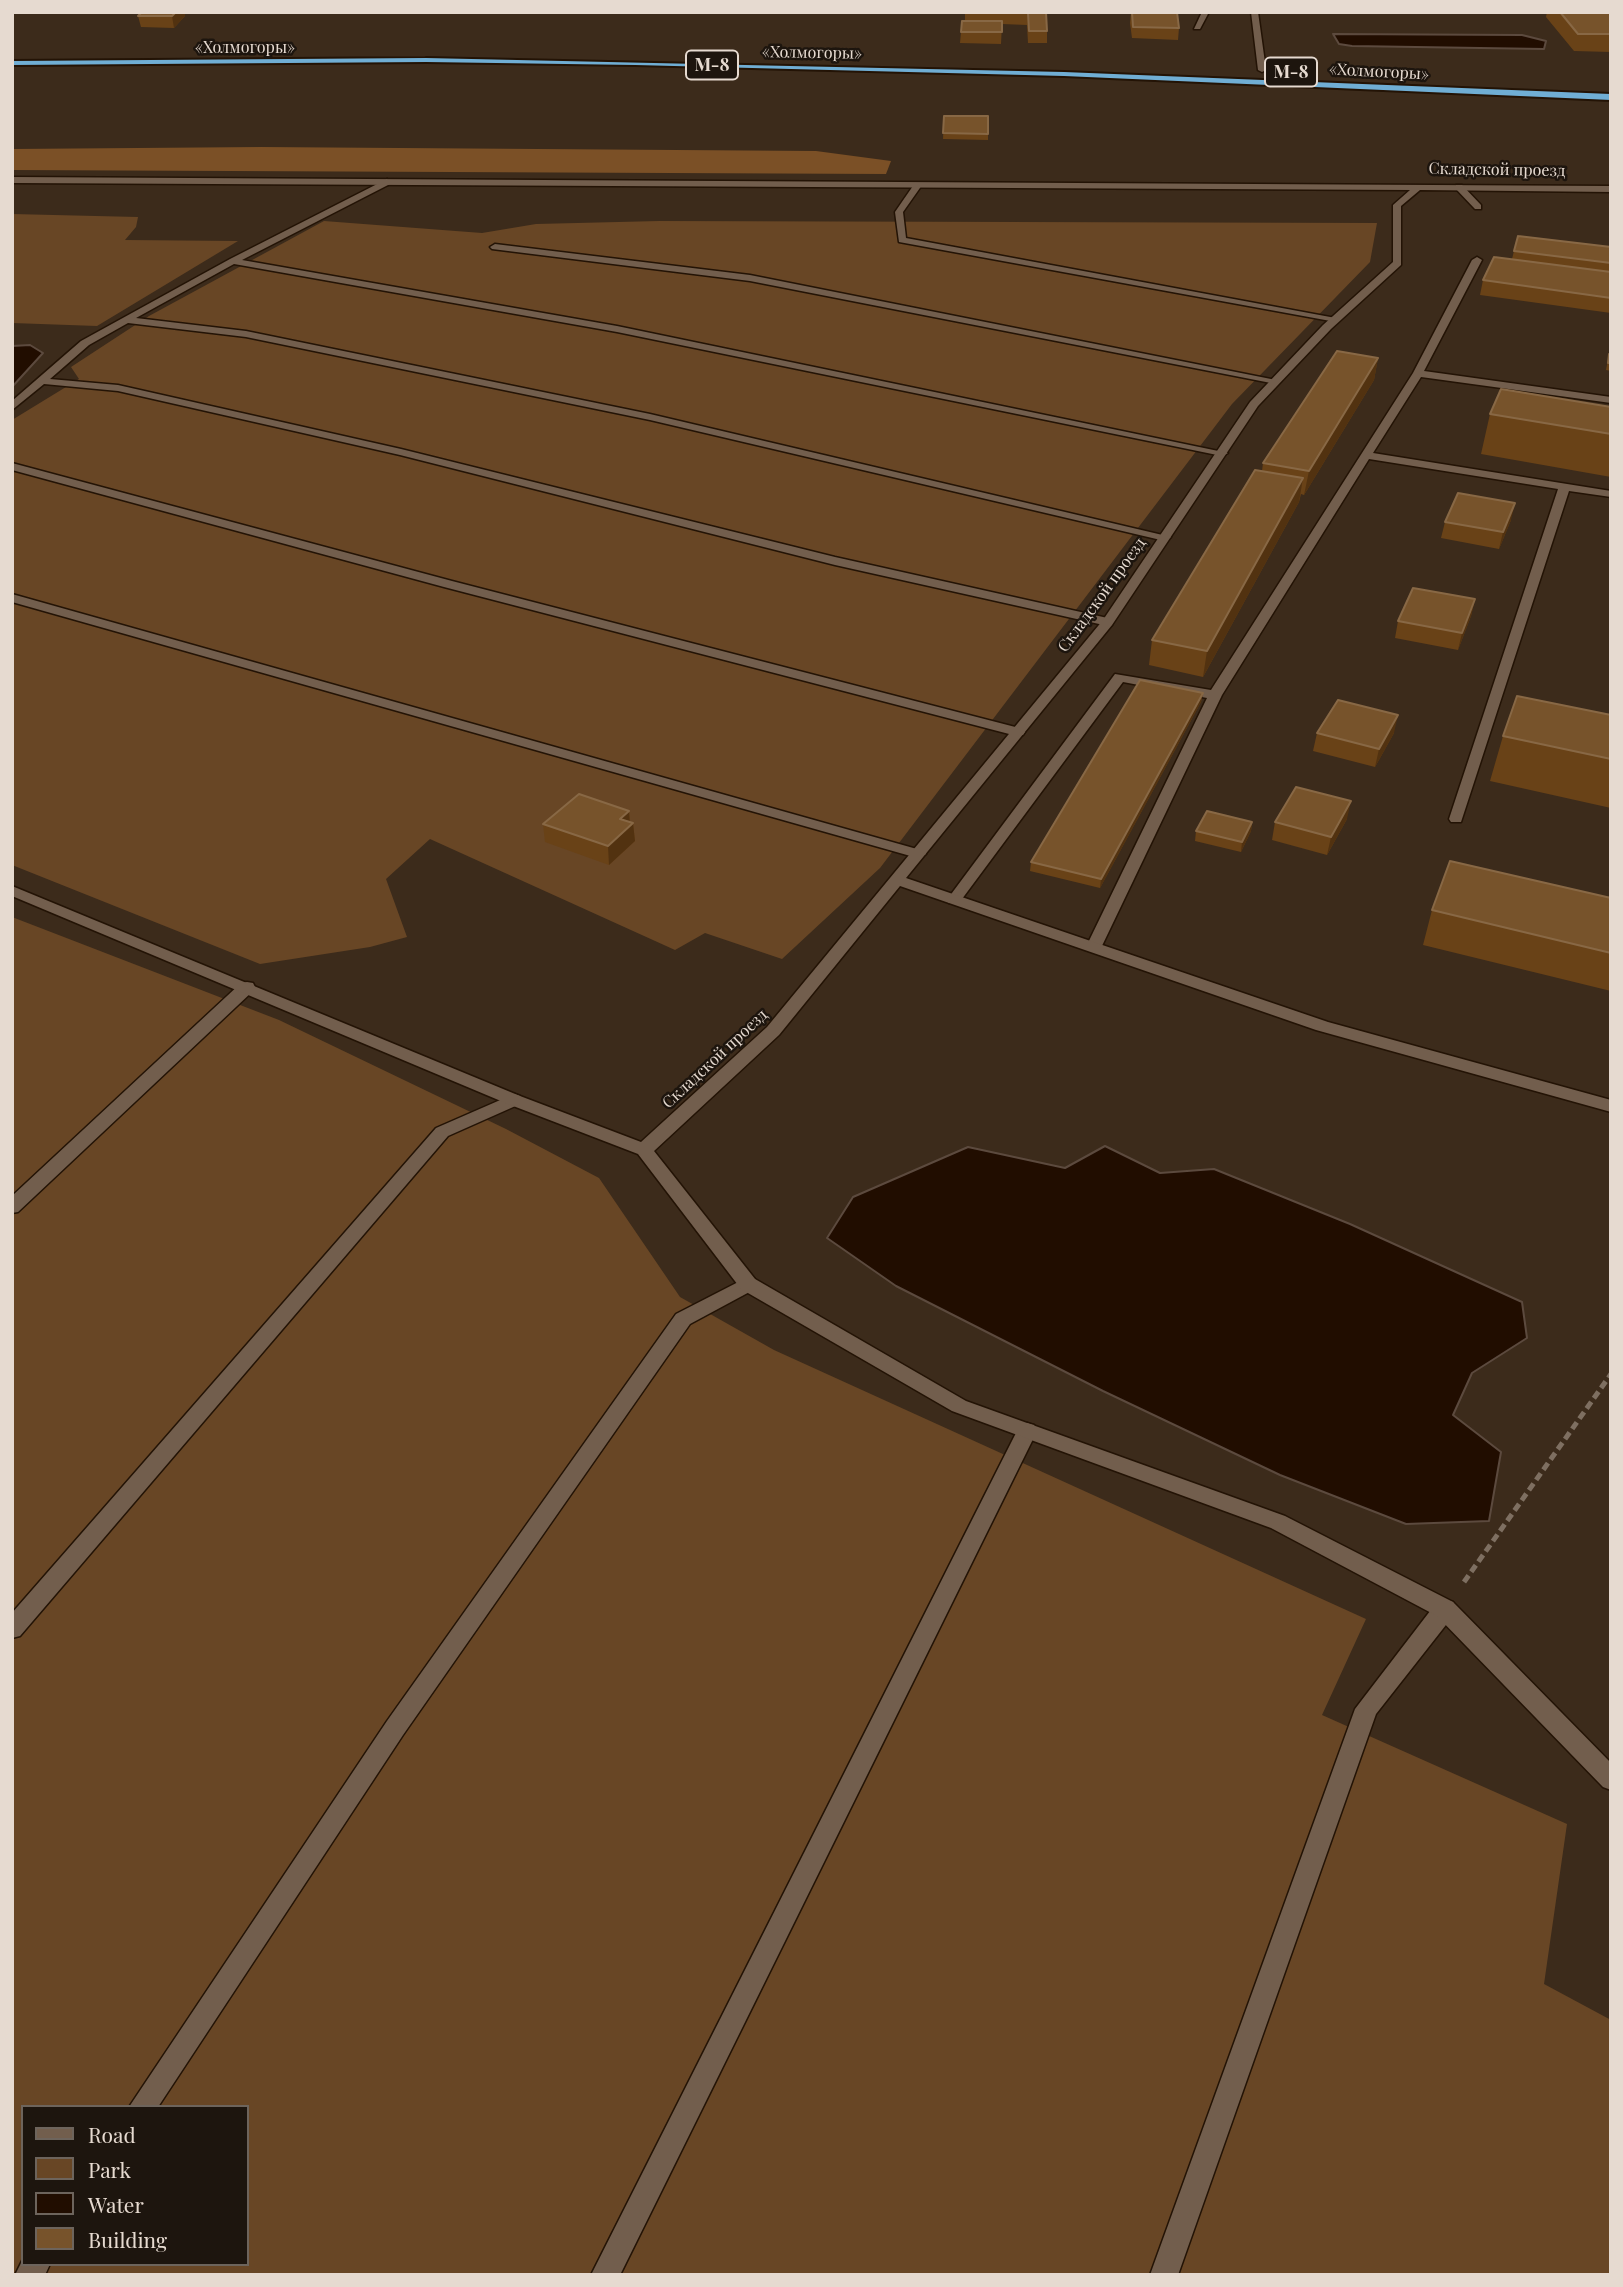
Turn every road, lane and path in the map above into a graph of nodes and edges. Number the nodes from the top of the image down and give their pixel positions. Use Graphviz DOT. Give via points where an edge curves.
graph roads {
  1 [pos="1206,12"];
  2 [pos="1254,12"];
  3 [pos="1197,27"];
  4 [pos="12,54"];
  5 [pos="849,58"];
  6 [pos="999,61"];
  7 [pos="12,63"];
  8 [pos="1109,65"];
  9 [pos="1252,70"];
  10 [pos="1262,70"];
  11 [pos="1274,71"];
  12 [pos="1611,97"];
  13 [pos="12,180"];
  14 [pos="387,182"];
  15 [pos="918,185"];
  16 [pos="1418,187"];
  17 [pos="1459,187"];
  18 [pos="1611,189"];
  19 [pos="1478,207"];
  20 [pos="495,247"];
  21 [pos="1477,260"];
  22 [pos="233,261"];
  23 [pos="1336,319"];
  24 [pos="124,320"];
  25 [pos="1418,373"];
  26 [pos="41,381"];
  27 [pos="1276,381"];
  28 [pos="1611,400"];
  29 [pos="12,407"];
  30 [pos="1222,453"];
  31 [pos="1367,456"];
  32 [pos="12,466"];
  33 [pos="1564,486"];
  34 [pos="1611,494"];
  35 [pos="1165,537"];
  36 [pos="12,598"];
  37 [pos="1108,622"];
  38 [pos="1215,695"];
  39 [pos="1018,732"];
  40 [pos="1455,819"];
  41 [pos="919,854"];
  42 [pos="897,880"];
  43 [pos="12,890"];
  44 [pos="954,900"];
  45 [pos="1094,947"];
  46 [pos="247,987"];
  47 [pos="514,1100"];
  48 [pos="1611,1106"];
  49 [pos="644,1150"];
  50 [pos="12,1207"];
  51 [pos="748,1284"];
  52 [pos="1611,1374"];
  53 [pos="1027,1431"];
  54 [pos="1445,1609"];
  55 [pos="12,1629"];
  56 [pos="1611,1779"];
  57 [pos="143,2105"];
  58 [pos="605,2275"];
  59 [pos="1164,2275"];
  1 -- 3 [label="street"];
  2 -- 10 [label="street"];
  4 -- 5 [label="highway, «Холмогоры» / М-8" via="456,51"];
  6 -- 8 [label="highway"];
  7 -- 12 [label="highway, «Холмогоры» / М-8" via="635,63 1132,76"];
  9 -- 10 [label="highway, М-8"];
  10 -- 11 [label="highway, М-8"];
  13 -- 14 [label="street"];
  14 -- 15 [label="street"];
  14 -- 22 [label="street"];
  15 -- 16 [label="street"];
  15 -- 23 [label="street" via="899,212 902,240"];
  16 -- 17 [label="street, Складской проезд"];
  16 -- 23 [label="street, Складской проезд" via="1397,205 1398,263"];
  17 -- 18 [label="street, Складской проезд"];
  17 -- 19 [label="street"];
  20 -- 27 [label="street" via="750,278"];
  21 -- 25 [label="street"];
  22 -- 24 [label="street"];
  22 -- 30 [label="street" via="617,329"];
  23 -- 27 [label="street, Складской проезд"];
  24 -- 26 [label="street" via="85,343"];
  24 -- 35 [label="street" via="246,334 482,382"];
  25 -- 28 [label="street"];
  25 -- 31 [label="street"];
  26 -- 29 [label="street"];
  26 -- 37 [label="street" via="118,387 401,452 835,561"];
  27 -- 30 [label="street, Складской проезд" via="1254,404"];
  30 -- 35 [label="street, Складской проезд"];
  31 -- 33 [label="street"];
  31 -- 38 [label="street"];
  32 -- 39 [label="street"];
  33 -- 34 [label="street"];
  33 -- 40 [label="street"];
  35 -- 37 [label="street, Складской проезд"];
  36 -- 41 [label="street"];
  37 -- 39 [label="street, Складской проезд"];
  38 -- 44 [label="street" via="1120,677"];
  38 -- 45 [label="street"];
  39 -- 41 [label="street, Складской проезд"];
  41 -- 42 [label="street, Складской проезд"];
  42 -- 44 [label="street"];
  42 -- 49 [label="street, Складской проезд" via="773,1031"];
  43 -- 46 [label="street"];
  44 -- 45 [label="street"];
  45 -- 48 [label="street" via="1322,1026"];
  46 -- 47 [label="street"];
  46 -- 50 [label="street"];
  47 -- 49 [label="street"];
  47 -- 55 [label="street" via="442,1132"];
  49 -- 51 [label="street"];
  51 -- 53 [label="street" via="959,1406"];
  51 -- 57 [label="street" via="683,1319 395,1728"];
  52 -- 54 [label="path"];
  53 -- 54 [label="street" via="1278,1522"];
  53 -- 58 [label="street"];
  54 -- 56 [label="street"];
  54 -- 59 [label="street" via="1366,1709"];
}
